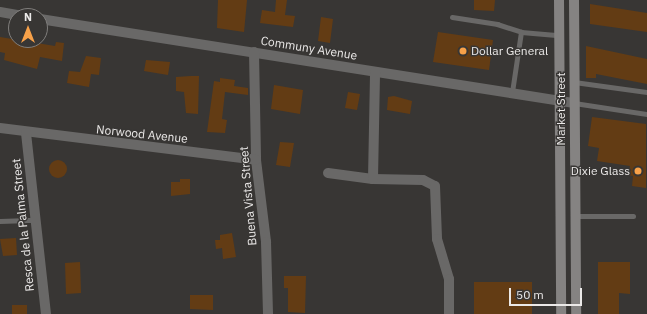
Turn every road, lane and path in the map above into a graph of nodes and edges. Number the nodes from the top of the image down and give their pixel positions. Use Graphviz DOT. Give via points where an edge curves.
graph roads {
  1 [pos="559,0"];
  2 [pos="574,0"];
  3 [pos="452,17"];
  4 [pos="48,20"];
  5 [pos="521,32"];
  6 [pos="559,35"];
  7 [pos="254,52"];
  8 [pos="375,72"];
  9 [pos="574,82"];
  10 [pos="512,92"];
  11 [pos="647,92"];
  12 [pos="560,100"];
  13 [pos="574,103"];
  14 [pos="647,114"];
  15 [pos="0,128"];
  16 [pos="26,133"];
  17 [pos="256,160"];
  18 [pos="328,173"];
  19 [pos="373,179"];
  20 [pos="575,216"];
  21 [pos="633,216"];
  22 [pos="36,220"];
  23 [pos="0,221"];
  24 [pos="46,314"];
  25 [pos="268,314"];
  26 [pos="449,314"];
  27 [pos="561,314"];
  28 [pos="576,314"];
  1 -- 6 [label="main road, Market Street"];
  2 -- 9 [label="main road, Market Street"];
  3 -- 5 [label="lane" via="497,24"];
  4 -- 7 [label="street, Communy Avenue"];
  5 -- 6 [label="lane"];
  5 -- 10 [label="lane"];
  6 -- 12 [label="main road, Market Street"];
  7 -- 8 [label="street, Communy Avenue"];
  7 -- 17 [label="street, Buena Vista Street"];
  8 -- 10 [label="street, Communy Avenue"];
  8 -- 19 [label="street"];
  9 -- 11 [label="lane"];
  9 -- 13 [label="main road, Market Street"];
  10 -- 12 [label="street, Communy Avenue"];
  12 -- 13 [label="street, Communy Avenue"];
  12 -- 27 [label="main road, Market Street"];
  13 -- 14 [label="lane"];
  13 -- 20 [label="main road, Market Street"];
  15 -- 16 [label="street, Norwood Avenue"];
  16 -- 17 [label="street, Norwood Avenue"];
  16 -- 22 [label="street, Resca de la Palma Street"];
  17 -- 25 [label="street, Buena Vista Street" via="266,242"];
  18 -- 19 [label="street"];
  19 -- 26 [label="street" via="423,180 435,186 436,232 449,279"];
  20 -- 21 [label="lane"];
  20 -- 28 [label="main road, Market Street"];
  22 -- 23 [label="lane"];
  22 -- 24 [label="street, Resca de la Palma Street"];
}
